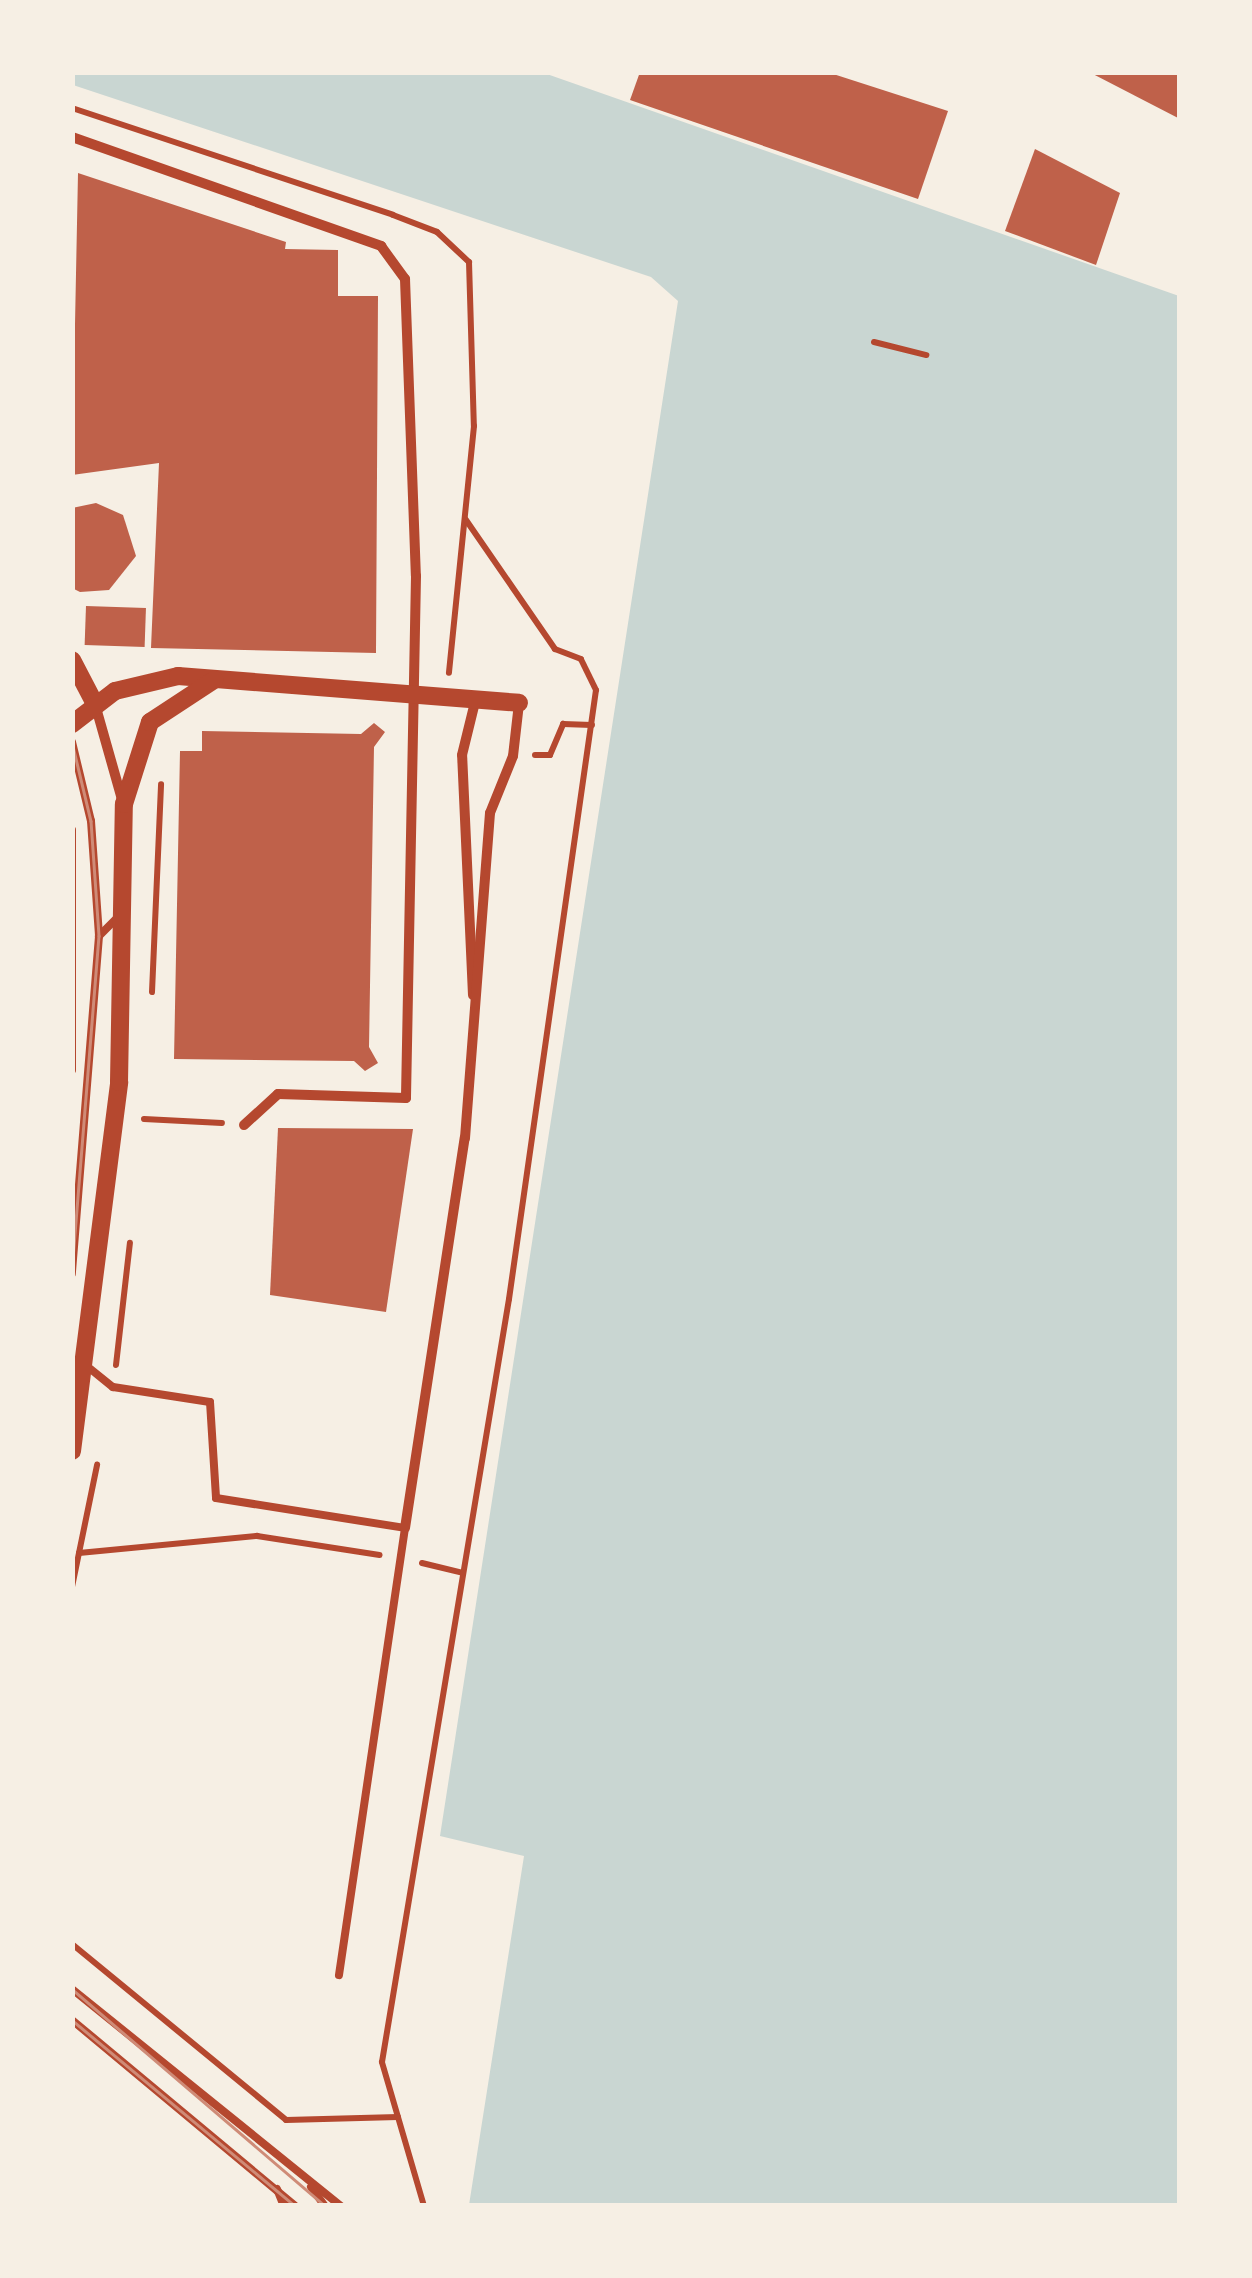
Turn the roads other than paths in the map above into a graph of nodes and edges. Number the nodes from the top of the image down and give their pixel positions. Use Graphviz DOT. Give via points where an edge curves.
graph roads {
  1 [pos="72,138"];
  2 [pos="72,660"];
  3 [pos="214,680"];
  4 [pos="412,694"];
  5 [pos="475,702"];
  6 [pos="519,703"];
  7 [pos="95,704"];
  8 [pos="72,724"];
  9 [pos="72,742"];
  10 [pos="124,804"];
  11 [pos="72,830"];
  12 [pos="124,911"];
  13 [pos="98,936"];
  14 [pos="476,1051"];
  15 [pos="72,1070"];
  16 [pos="244,1125"];
  17 [pos="72,1274"];
  18 [pos="88,1367"];
  19 [pos="72,1451"];
  20 [pos="405,1528"];
  21 [pos="338,1975"];
  22 [pos="72,1989"];
  23 [pos="72,2020"];
  24 [pos="304,2180"];
  25 [pos="276,2185"];
  26 [pos="284,2206"];
  27 [pos="295,2206"];
  28 [pos="325,2206"];
  29 [pos="341,2206"];
  1 -- 4 [label="street" via="192,172 398,261 413,435"];
  2 -- 7 [label="street"];
  3 -- 4 [label="street"];
  3 -- 7 [label="street" via="145,681"];
  3 -- 10 [label="street" via="150,722"];
  4 -- 5 [label="street"];
  4 -- 16 [label="street" via="406,1098 278,1094"];
  5 -- 6 [label="street"];
  5 -- 14 [label="street" via="462,755"];
  6 -- 14 [label="street" via="513,756 490,814"];
  7 -- 8 [label="street"];
  7 -- 10 [label="street"];
  9 -- 13 [label="lane" via="92,833"];
  10 -- 12 [label="street"];
  11 -- 15 [label="lane"];
  12 -- 13 [label="lane"];
  12 -- 18 [label="street" via="120,1082"];
  13 -- 17 [label="lane"];
  14 -- 20 [label="street"];
  18 -- 19 [label="street"];
  18 -- 20 [label="lane" via="114,1387 210,1402 216,1498"];
  20 -- 21 [label="lane"];
  22 -- 24 [label="lane"];
  23 -- 25 [label="lane"];
  24 -- 28 [label="lane"];
  24 -- 29 [label="lane"];
  25 -- 26 [label="lane"];
  25 -- 27 [label="lane"];
}
